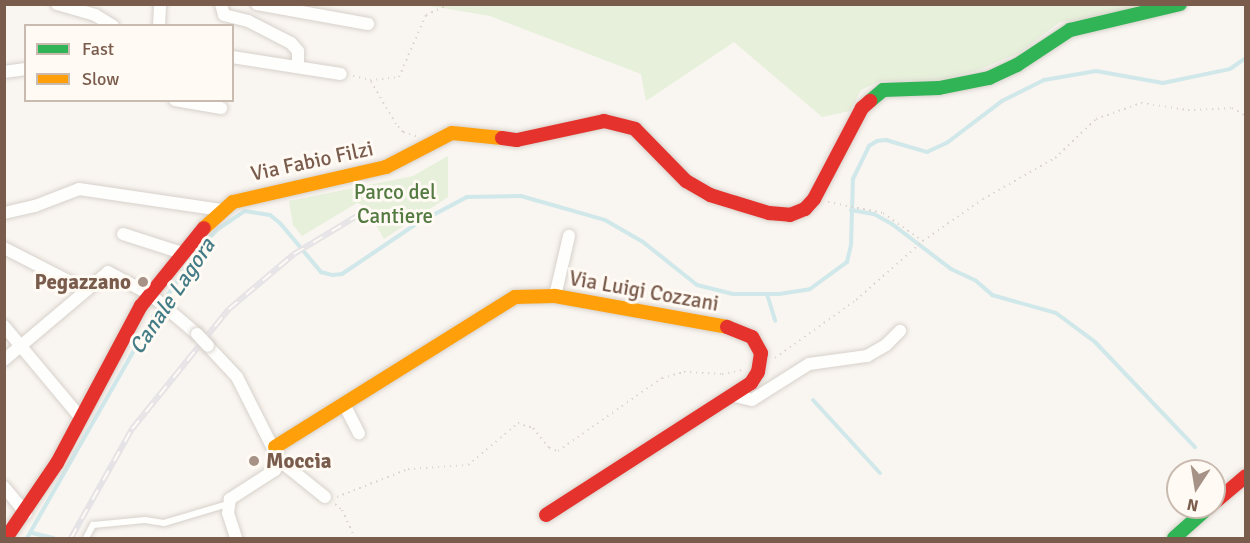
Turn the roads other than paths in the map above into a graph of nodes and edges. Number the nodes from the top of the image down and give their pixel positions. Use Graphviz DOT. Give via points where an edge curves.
graph roads {
  1 [pos="57,4"];
  2 [pos="160,4"];
  3 [pos="221,4"];
  4 [pos="257,4"];
  5 [pos="1180,4"];
  6 [pos="110,24"];
  7 [pos="159,24"];
  8 [pos="368,24"];
  9 [pos="234,57"];
  10 [pos="298,64"];
  11 [pos="24,69"];
  12 [pos="4,72"];
  13 [pos="340,74"];
  14 [pos="186,102"];
  15 [pos="221,108"];
  16 [pos="221,210"];
  17 [pos="4,213"];
  18 [pos="123,234"];
  19 [pos="568,236"];
  20 [pos="4,248"];
  21 [pos="182,253"];
  22 [pos="84,289"];
  23 [pos="152,295"];
  24 [pos="555,296"];
  25 [pos="4,326"];
  26 [pos="900,330"];
  27 [pos="21,347"];
  28 [pos="4,360"];
  29 [pos="735,396"];
  30 [pos="344,404"];
  31 [pos="81,418"];
  32 [pos="359,433"];
  33 [pos="277,453"];
  34 [pos="1245,476"];
  35 [pos="4,487"];
  36 [pos="1226,493"];
  37 [pos="325,497"];
  38 [pos="228,504"];
  39 [pos="26,513"];
  40 [pos="546,515"];
  41 [pos="1195,519"];
  42 [pos="6,538"];
  43 [pos="86,538"];
  44 [pos="236,538"];
  45 [pos="1174,538"];
  1 -- 6 [label="street" via="95,15"];
  2 -- 7 [label="street"];
  3 -- 10 [label="street" via="224,15 248,21 291,43 298,51"];
  4 -- 8 [label="street"];
  5 -- 16 [label="street, Via Fabio Filzi" via="1070,30 1017,65 989,78 939,88 883,90 862,108 814,199 805,209 790,215 769,213 710,195 686,181 635,129 604,121 518,140 452,133 386,167 240,198"];
  9 -- 10 [label="street"];
  10 -- 13 [label="street"];
  11 -- 12 [label="street"];
  14 -- 15 [label="street"];
  16 -- 17 [label="street" via="79,189"];
  16 -- 21 [label="street, Via Fabio Filzi"];
  18 -- 21 [label="street"];
  19 -- 24 [label="street"];
  20 -- 22 [label="street"];
  21 -- 23 [label="street, Via Fabio Filzi"];
  22 -- 23 [label="street" via="105,272 116,273"];
  22 -- 27 [label="street"];
  23 -- 31 [label="street" via="141,306"];
  23 -- 33 [label="street, bridge" via="197,334 237,377"];
  24 -- 29 [label="street, Via Luigi Cozzani" via="742,330 758,345 760,366 751,383"];
  24 -- 30 [label="street, Via Luigi Cozzani" via="515,297"];
  25 -- 27 [label="street"];
  26 -- 29 [label="street" via="886,345 867,356 809,364 752,400"];
  27 -- 28 [label="street"];
  27 -- 31 [label="street"];
  29 -- 40 [label="street"];
  30 -- 32 [label="street"];
  30 -- 33 [label="street, Via Luigi Cozzani"];
  31 -- 39 [label="street"];
  33 -- 37 [label="street"];
  33 -- 38 [label="street" via="275,470 234,495"];
  34 -- 36 [label="street"];
  35 -- 39 [label="street"];
  38 -- 43 [label="lane" via="164,523 145,520 93,525"];
  38 -- 44 [label="street"];
  39 -- 42 [label="street"];
  41 -- 45 [label="street"];
}
